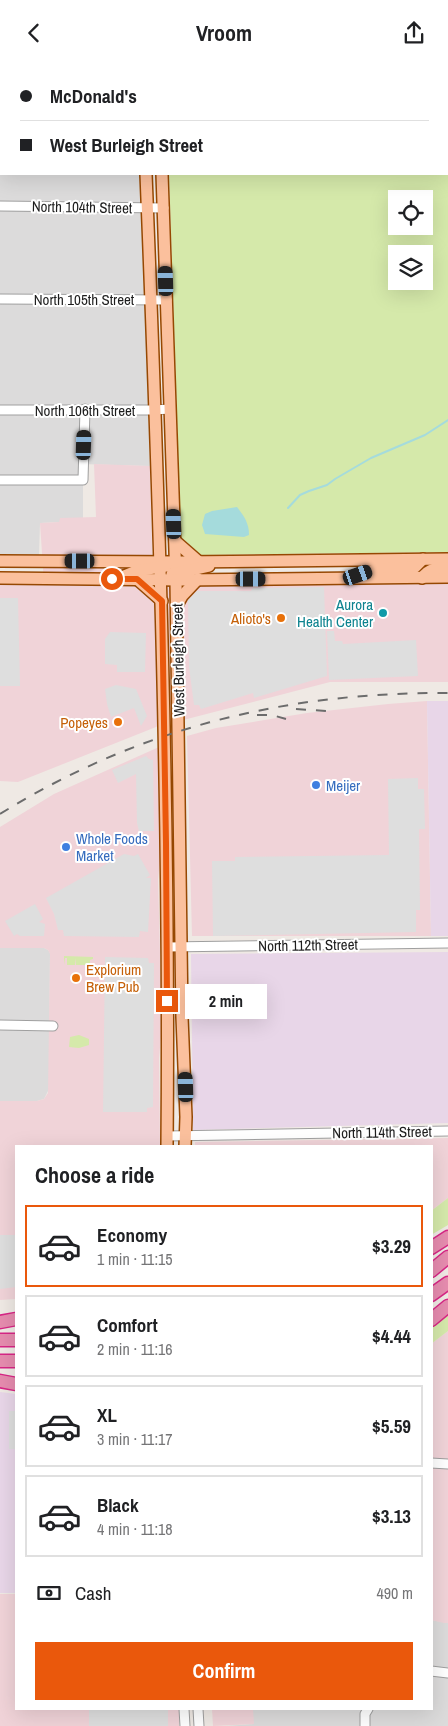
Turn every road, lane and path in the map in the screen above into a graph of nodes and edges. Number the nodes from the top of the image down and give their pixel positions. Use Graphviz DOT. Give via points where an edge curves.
graph roads {
  1 [pos="146,175"];
  2 [pos="162,175"];
  3 [pos="0,205"];
  4 [pos="148,208"];
  5 [pos="164,208"];
  6 [pos="0,299"];
  7 [pos="152,300"];
  8 [pos="167,300"];
  9 [pos="0,409"];
  10 [pos="84,409"];
  11 [pos="170,409"];
  12 [pos="154,410"];
  13 [pos="0,480"];
  14 [pos="175,541"];
  15 [pos="423,559"];
  16 [pos="448,559"];
  17 [pos="0,561"];
  18 [pos="199,562"];
  19 [pos="222,562"];
  20 [pos="448,568"];
  21 [pos="161,570"];
  22 [pos="176,572"];
  23 [pos="448,577"];
  24 [pos="0,578"];
  25 [pos="348,578"];
  26 [pos="422,578"];
  27 [pos="112,579"];
  28 [pos="137,579"];
  29 [pos="198,579"];
  30 [pos="162,601"];
  31 [pos="176,607"];
  32 [pos="448,943"];
  33 [pos="167,947"];
  34 [pos="182,947"];
  35 [pos="0,1025"];
  36 [pos="53,1026"];
  37 [pos="448,1131"];
  38 [pos="167,1141"];
  39 [pos="185,1141"];
  40 [pos="448,1237"];
  41 [pos="433,1247"];
  42 [pos="448,1257"];
  43 [pos="433,1269"];
  44 [pos="448,1283"];
  45 [pos="433,1294"];
  46 [pos="448,1306"];
  47 [pos="433,1318"];
  48 [pos="15,1319"];
  49 [pos="0,1322"];
  50 [pos="0,1340"];
  51 [pos="15,1340"];
  52 [pos="0,1361"];
  53 [pos="15,1361"];
  54 [pos="0,1381"];
  55 [pos="15,1384"];
  56 [pos="433,1463"];
  57 [pos="448,1464"];
  58 [pos="433,1671"];
  59 [pos="448,1673"];
  60 [pos="184,1710"];
  61 [pos="198,1710"];
  62 [pos="367,1710"];
  63 [pos="185,1726"];
  64 [pos="199,1726"];
  65 [pos="365,1726"];
  1 -- 4 [label="main road, West Burleigh Street"];
  2 -- 5 [label="main road, West Burleigh Street"];
  3 -- 4 [label="street, North 104th Street"];
  4 -- 5 [label="street, North 104th Street"];
  4 -- 7 [label="main road, West Burleigh Street"];
  5 -- 8 [label="main road, West Burleigh Street"];
  6 -- 7 [label="street, North 105th Street"];
  7 -- 8 [label="street, North 105th Street"];
  7 -- 12 [label="main road, West Burleigh Street"];
  8 -- 11 [label="main road, West Burleigh Street"];
  9 -- 10 [label="street, North 106th Street"];
  10 -- 12 [label="street, North 106th Street"];
  10 -- 13 [label="street" via="83,480"];
  11 -- 12 [label="street, North 106th Street"];
  11 -- 14 [label="main road, West Burleigh Street"];
  12 -- 21 [label="main road, West Burleigh Street"];
  14 -- 18 [label="main road"];
  14 -- 22 [label="main road, West Burleigh Street"];
  15 -- 16 [label="main road"];
  15 -- 19 [label="main road"];
  15 -- 25 [label="main road" via="415,567 369,571"];
  17 -- 21 [label="main road"];
  18 -- 19 [label="main road"];
  18 -- 22 [label="main road"];
  19 -- 22 [label="main road"];
  20 -- 26 [label="main road" via="430,570"];
  21 -- 22 [label="main road"];
  21 -- 22 [label="main road"];
  21 -- 27 [label="main road" via="136,571"];
  21 -- 28 [label="main road"];
  21 -- 30 [label="main road, West Burleigh Street"];
  22 -- 29 [label="main road"];
  22 -- 31 [label="main road, West Burleigh Street"];
  23 -- 26 [label="main road"];
  24 -- 27 [label="main road"];
  25 -- 26 [label="main road"];
  25 -- 29 [label="main road"];
  27 -- 28 [label="main road"];
  28 -- 30 [label="main road"];
  29 -- 31 [label="main road"];
  30 -- 33 [label="main road, West Burleigh Street"];
  31 -- 34 [label="main road, West Burleigh Street"];
  32 -- 34 [label="street, North 112th Street"];
  33 -- 34 [label="street, North 112th Street"];
  33 -- 38 [label="main road, West Burleigh Street"];
  34 -- 39 [label="main road, West Burleigh Street"];
  35 -- 36 [label="street"];
  37 -- 39 [label="street, North 114th Street"];
  38 -- 39 [label="street, North 114th Street"];
  40 -- 41 [label="highway"];
  42 -- 43 [label="highway"];
  44 -- 45 [label="highway"];
  46 -- 47 [label="highway"];
  48 -- 49 [label="highway"];
  50 -- 51 [label="highway"];
  52 -- 53 [label="highway"];
  54 -- 55 [label="highway"];
  56 -- 57 [label="street"];
  58 -- 59 [label="street"];
  60 -- 63 [label="street"];
  61 -- 64 [label="street"];
  62 -- 65 [label="street"];
}
